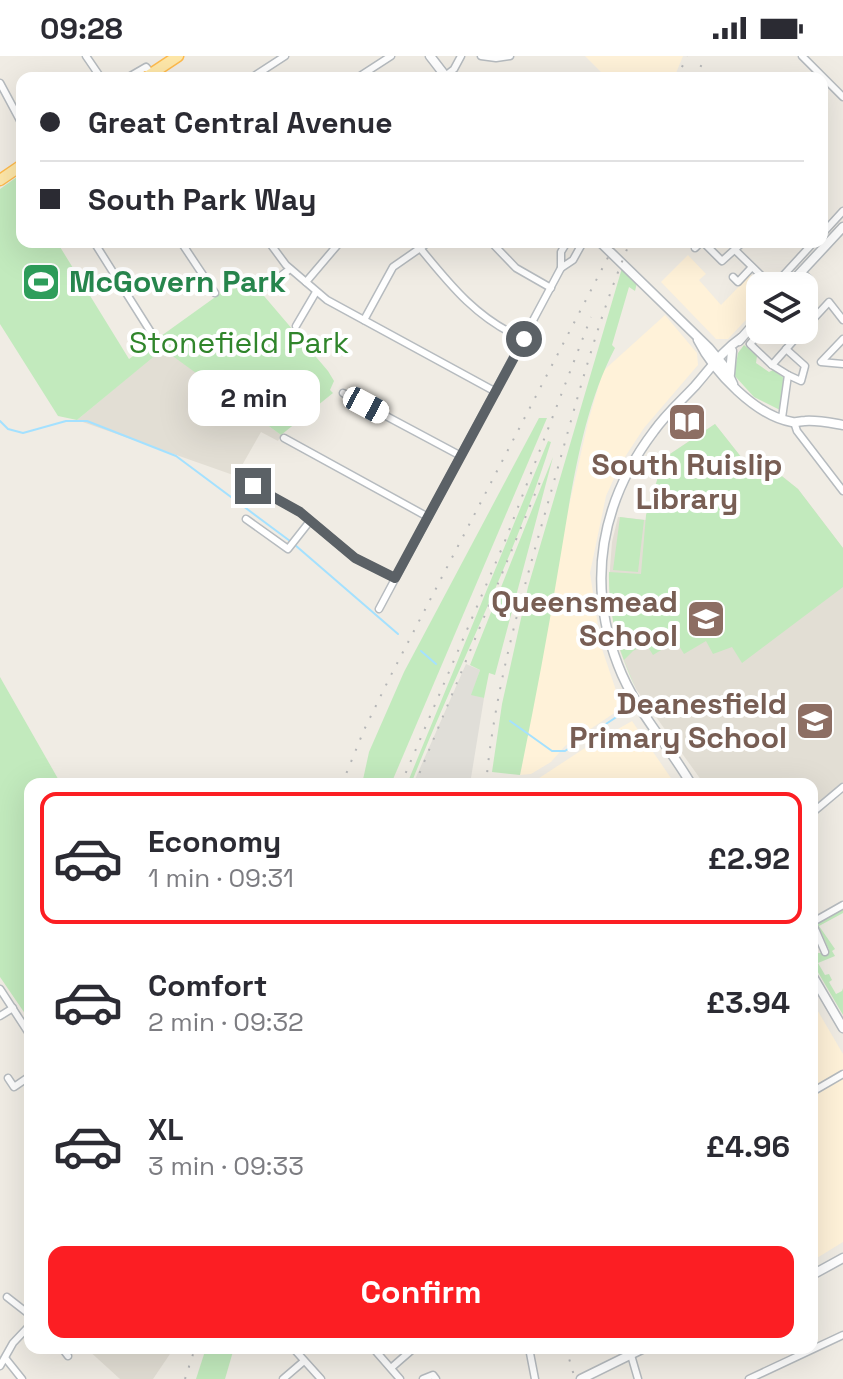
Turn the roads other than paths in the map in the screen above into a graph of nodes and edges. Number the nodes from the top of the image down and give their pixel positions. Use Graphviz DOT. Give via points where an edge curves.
graph roads {
  1 [pos="178,56"];
  2 [pos="285,56"];
  3 [pos="391,56"];
  4 [pos="430,56"];
  5 [pos="481,56"];
  6 [pos="510,56"];
  7 [pos="802,56"];
  8 [pos="157,72"];
  9 [pos="260,72"];
  10 [pos="366,72"];
  11 [pos="442,72"];
  12 [pos="818,72"];
  13 [pos="0,83"];
  14 [pos="841,95"];
  15 [pos="843,103"];
  16 [pos="16,106"];
  17 [pos="843,211"];
  18 [pos="828,227"];
  19 [pos="843,227"];
  20 [pos="828,243"];
  21 [pos="98,248"];
  22 [pos="185,248"];
  23 [pos="274,248"];
  24 [pos="335,248"];
  25 [pos="420,248"];
  26 [pos="497,248"];
  27 [pos="563,248"];
  28 [pos="580,248"];
  29 [pos="606,248"];
  30 [pos="705,248"];
  31 [pos="808,248"];
  32 [pos="824,248"];
  33 [pos="735,250"];
  34 [pos="752,267"];
  35 [pos="561,268"];
  36 [pos="290,269"];
  37 [pos="789,269"];
  38 [pos="757,272"];
  39 [pos="786,272"];
  40 [pos="794,272"];
  41 [pos="802,272"];
  42 [pos="733,277"];
  43 [pos="306,282"];
  44 [pos="551,288"];
  45 [pos="263,289"];
  46 [pos="316,292"];
  47 [pos="215,293"];
  48 [pos="818,314"];
  49 [pos="364,320"];
  50 [pos="843,320"];
  51 [pos="296,326"];
  52 [pos="746,333"];
  53 [pos="152,334"];
  54 [pos="524,339"];
  55 [pos="843,339"];
  56 [pos="700,342"];
  57 [pos="736,344"];
  58 [pos="750,344"];
  59 [pos="791,344"];
  60 [pos="786,349"];
  61 [pos="718,362"];
  62 [pos="843,364"];
  63 [pos="772,365"];
  64 [pos="788,375"];
  65 [pos="701,380"];
  66 [pos="731,381"];
  67 [pos="496,392"];
  68 [pos="343,393"];
  69 [pos="782,418"];
  70 [pos="843,418"];
  71 [pos="794,422"];
  72 [pos="842,425"];
  73 [pos="284,438"];
  74 [pos="461,456"];
  75 [pos="253,486"];
  76 [pos="843,491"];
  77 [pos="428,517"];
  78 [pos="246,519"];
  79 [pos="310,521"];
  80 [pos="395,578"];
  81 [pos="379,609"];
  82 [pos="687,778"];
  83 [pos="843,787"];
  84 [pos="818,808"];
  85 [pos="843,905"];
  86 [pos="818,919"];
  87 [pos="818,939"];
  88 [pos="825,952"];
  89 [pos="818,985"];
  90 [pos="0,989"];
  91 [pos="13,1008"];
  92 [pos="0,1016"];
  93 [pos="24,1025"];
  94 [pos="843,1028"];
  95 [pos="843,1074"];
  96 [pos="8,1078"];
  97 [pos="24,1080"];
  98 [pos="818,1089"];
  99 [pos="843,1258"];
  100 [pos="818,1272"];
  101 [pos="7,1297"];
  102 [pos="24,1310"];
  103 [pos="24,1331"];
  104 [pos="843,1335"];
  105 [pos="818,1347"];
  106 [pos="298,1354"];
  107 [pos="378,1354"];
  108 [pos="407,1354"];
  109 [pos="530,1354"];
  110 [pos="802,1354"];
  111 [pos="631,1355"];
  112 [pos="6,1359"];
  113 [pos="304,1361"];
  114 [pos="0,1366"];
  115 [pos="391,1368"];
  116 [pos="22,1379"];
  117 [pos="283,1379"];
  118 [pos="321,1379"];
  119 [pos="400,1379"];
  120 [pos="423,1379"];
  121 [pos="436,1379"];
  122 [pos="535,1379"];
  123 [pos="581,1379"];
  124 [pos="638,1379"];
  125 [pos="749,1379"];
  1 -- 8 [label="main road"];
  2 -- 9 [label="street"];
  3 -- 10 [label="street"];
  4 -- 11 [label="street"];
  5 -- 6 [label="street"];
  7 -- 12 [label="street"];
  13 -- 16 [label="street"];
  14 -- 15 [label="street"];
  17 -- 18 [label="street"];
  19 -- 20 [label="street"];
  21 -- 53 [label="street"];
  22 -- 47 [label="street"];
  23 -- 36 [label="street"];
  24 -- 43 [label="street"];
  25 -- 49 [label="street" via="393,267"];
  25 -- 54 [label="street" via="465,301"];
  26 -- 44 [label="street" via="516,268"];
  27 -- 35 [label="street"];
  28 -- 35 [label="street"];
  29 -- 56 [label="street"];
  30 -- 33 [label="street" via="722,261"];
  31 -- 37 [label="street"];
  32 -- 41 [label="street"];
  33 -- 34 [label="street"];
  34 -- 38 [label="street"];
  34 -- 42 [label="street" via="738,282"];
  35 -- 44 [label="street"];
  36 -- 43 [label="street"];
  36 -- 45 [label="street"];
  37 -- 39 [label="street"];
  37 -- 40 [label="street"];
  43 -- 46 [label="street"];
  44 -- 54 [label="street"];
  46 -- 49 [label="street"];
  46 -- 51 [label="street"];
  48 -- 50 [label="street" via="829,302"];
  49 -- 67 [label="street"];
  52 -- 57 [label="street"];
  54 -- 67 [label="street"];
  55 -- 62 [label="street" via="821,362"];
  56 -- 57 [label="street"];
  56 -- 61 [label="street"];
  56 -- 65 [label="street"];
  57 -- 61 [label="street"];
  57 -- 66 [label="street"];
  58 -- 63 [label="street"];
  59 -- 60 [label="street"];
  60 -- 63 [label="street"];
  60 -- 64 [label="street" via="805,366 801,381"];
  61 -- 65 [label="street"];
  61 -- 66 [label="street"];
  63 -- 64 [label="street"];
  64 -- 69 [label="street"];
  65 -- 66 [label="street"];
  65 -- 82 [label="street" via="656,428 628,470 600,562 618,666 639,709"];
  66 -- 69 [label="street" via="753,404"];
  67 -- 74 [label="street"];
  68 -- 74 [label="street"];
  69 -- 71 [label="street"];
  70 -- 72 [label="street"];
  71 -- 72 [label="street"];
  71 -- 76 [label="street"];
  73 -- 77 [label="street"];
  74 -- 77 [label="street"];
  75 -- 79 [label="street"];
  77 -- 80 [label="street"];
  78 -- 79 [label="street" via="288,549"];
  79 -- 80 [label="street" via="355,558"];
  80 -- 81 [label="street"];
  83 -- 84 [label="street"];
  85 -- 86 [label="street"];
  87 -- 88 [label="street"];
  89 -- 94 [label="street"];
  90 -- 91 [label="street"];
  91 -- 92 [label="street"];
  91 -- 93 [label="street"];
  95 -- 98 [label="street"];
  96 -- 97 [label="street" via="14,1087"];
  99 -- 100 [label="street"];
  101 -- 102 [label="street"];
  103 -- 112 [label="street"];
  104 -- 105 [label="street"];
  106 -- 113 [label="street"];
  107 -- 115 [label="street"];
  108 -- 115 [label="street"];
  109 -- 122 [label="street"];
  110 -- 125 [label="street"];
  111 -- 123 [label="street"];
  111 -- 124 [label="street"];
  112 -- 114 [label="street"];
  112 -- 116 [label="street"];
  113 -- 117 [label="street"];
  113 -- 118 [label="street"];
  115 -- 119 [label="street"];
  120 -- 121 [label="street"];
}
